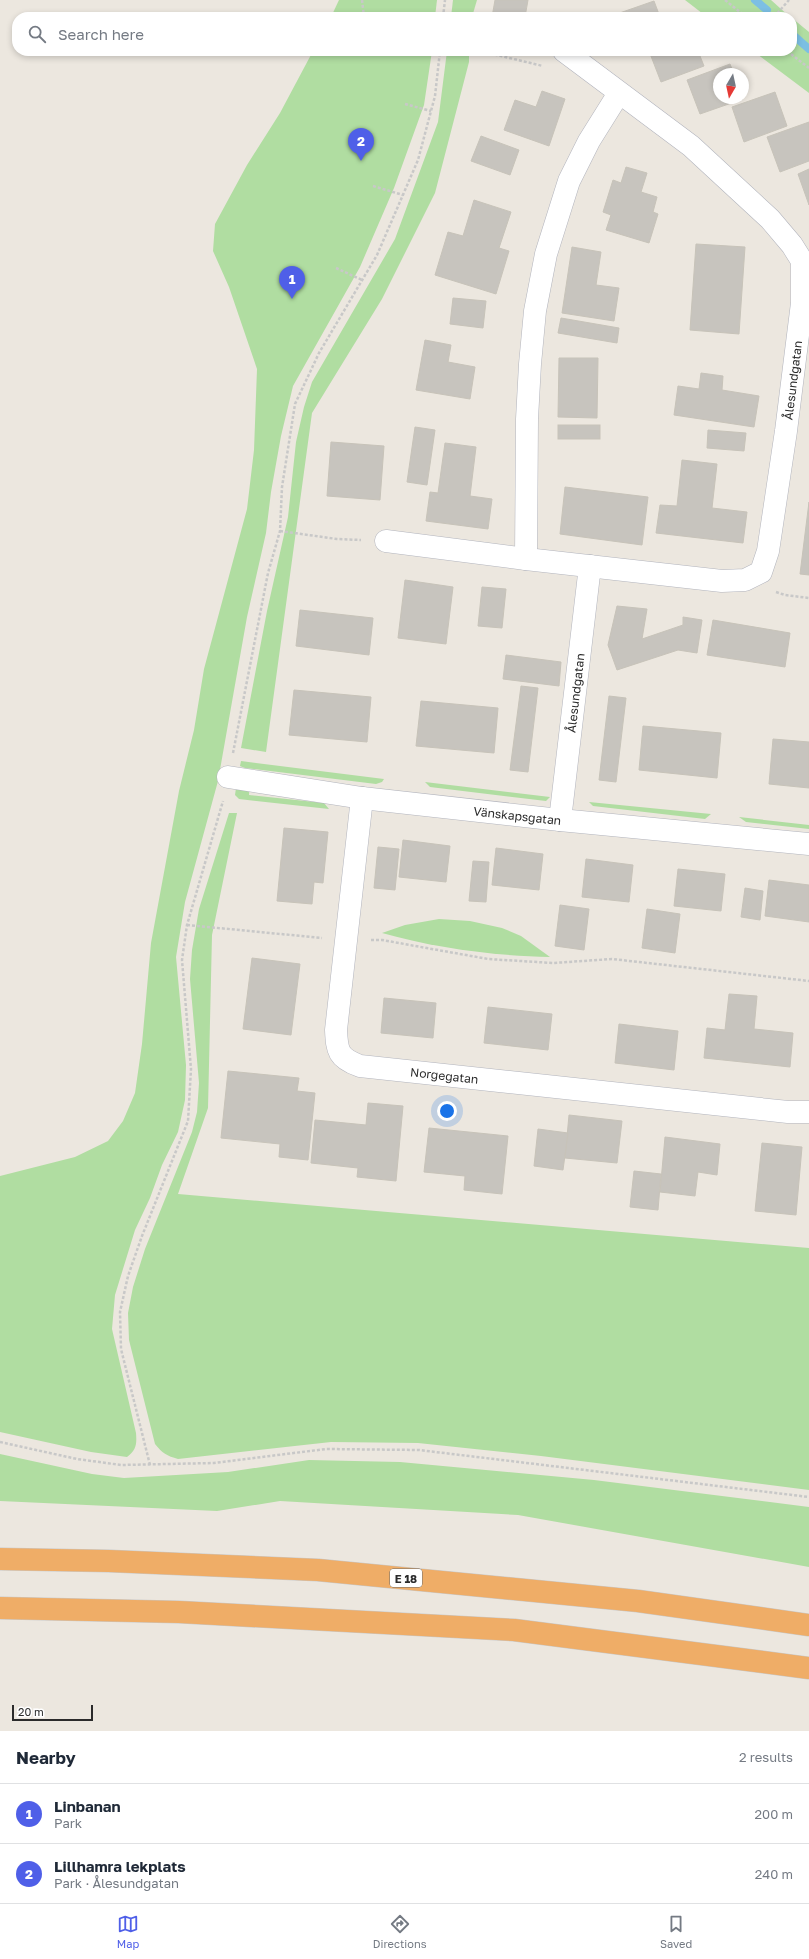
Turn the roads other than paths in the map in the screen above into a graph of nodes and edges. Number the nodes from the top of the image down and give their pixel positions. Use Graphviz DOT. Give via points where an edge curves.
graph roads {
  1 [pos="570,56"];
  2 [pos="619,94"];
  3 [pos="386,541"];
  4 [pos="526,560"];
  5 [pos="590,566"];
  6 [pos="228,777"];
  7 [pos="362,798"];
  8 [pos="560,820"];
  9 [pos="809,844"];
  10 [pos="809,1112"];
  11 [pos="0,1559"];
  12 [pos="0,1608"];
  13 [pos="809,1625"];
  14 [pos="809,1668"];
  1 -- 2 [label="street, Ålesundgatan"];
  2 -- 4 [label="street" via="588,142 569,181 546,254 535,311 530,364"];
  2 -- 5 [label="street, Ålesundgatan" via="691,146 774,224 802,261 802,303 771,536 761,572 746,580 722,581"];
  3 -- 4 [label="street, Ålesundgatan"];
  4 -- 5 [label="street, Ålesundgatan"];
  5 -- 8 [label="street, Ålesundgatan"];
  6 -- 7 [label="street, Vänskapsgatan"];
  7 -- 8 [label="street, Vänskapsgatan"];
  7 -- 10 [label="street, Norgegatan" via="336,1030 337,1048 345,1061 368,1067"];
  8 -- 9 [label="street, Vänskapsgatan"];
  11 -- 13 [label="highway, E 18" via="318,1570 638,1601"];
  12 -- 14 [label="highway" via="179,1612 514,1630"];
}
